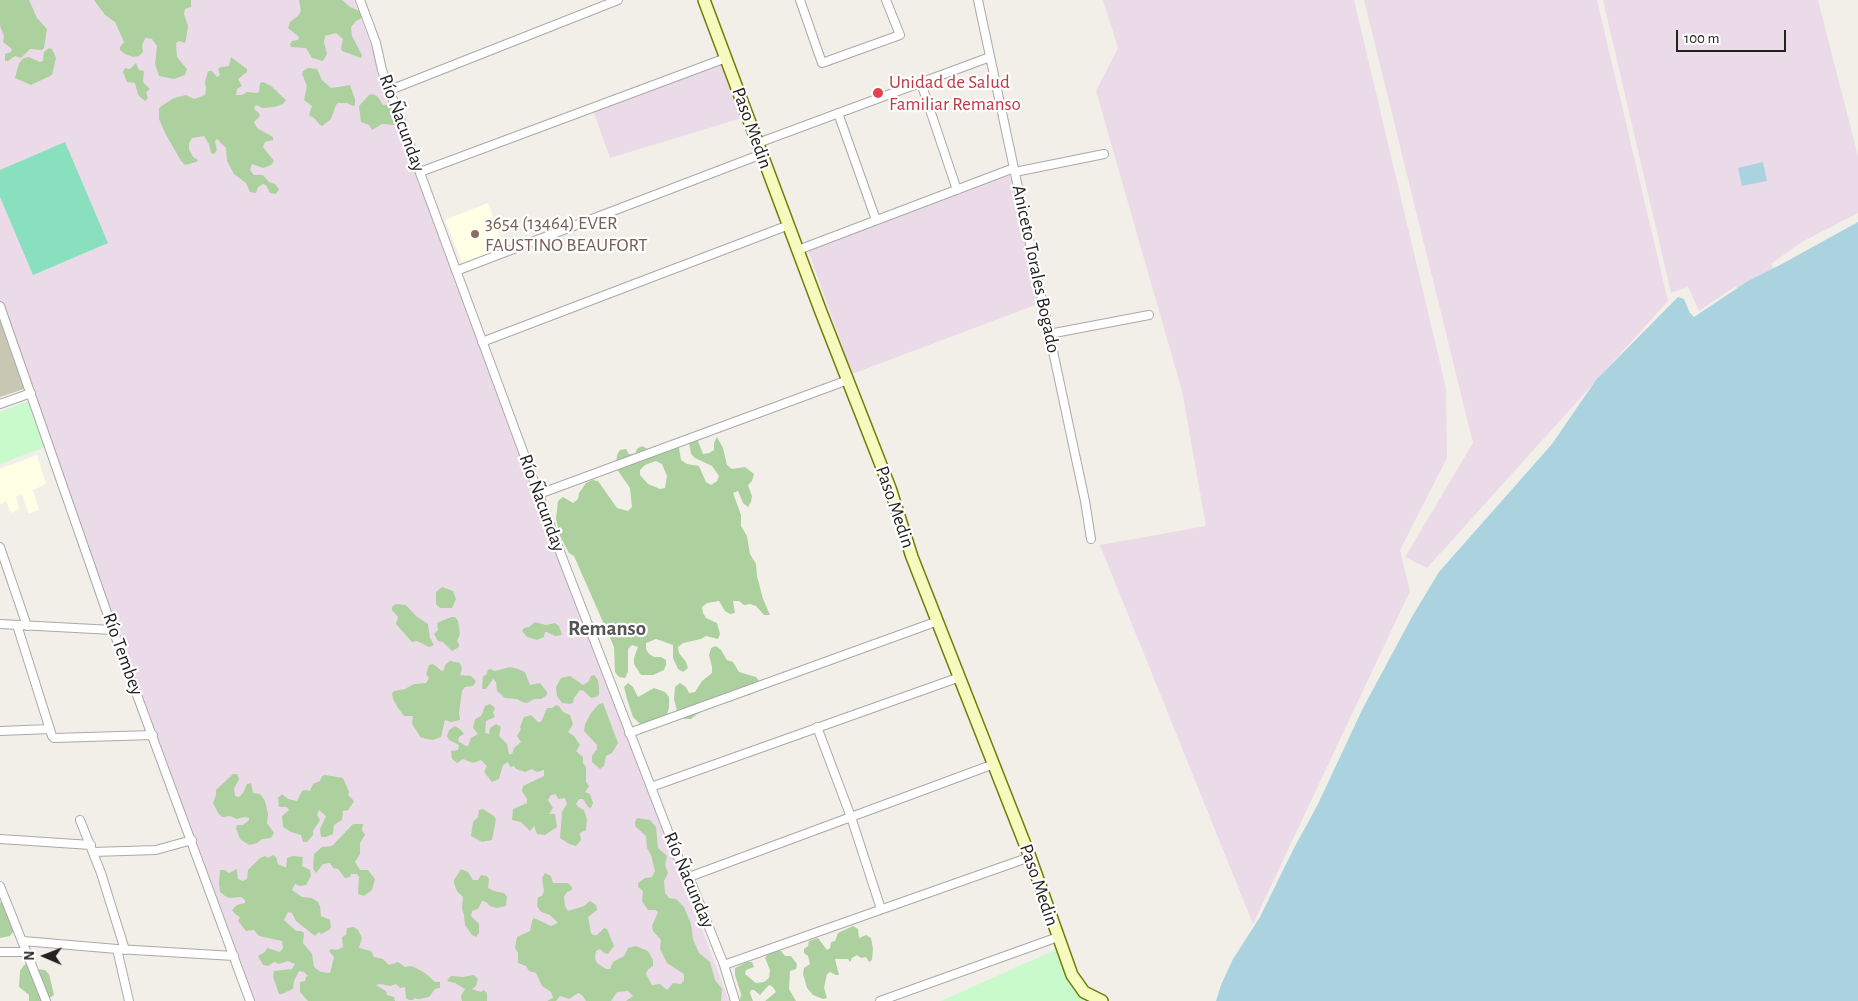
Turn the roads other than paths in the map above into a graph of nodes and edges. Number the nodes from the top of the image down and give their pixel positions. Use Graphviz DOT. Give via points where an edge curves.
graph roads {
  1 [pos="360,0"];
  2 [pos="618,0"];
  3 [pos="704,0"];
  4 [pos="800,0"];
  5 [pos="886,0"];
  6 [pos="978,0"];
  7 [pos="990,57"];
  8 [pos="726,58"];
  9 [pos="921,83"];
  10 [pos="390,90"];
  11 [pos="838,113"];
  12 [pos="758,143"];
  13 [pos="762,154"];
  14 [pos="1104,154"];
  15 [pos="1015,170"];
  16 [pos="420,172"];
  17 [pos="957,190"];
  18 [pos="876,220"];
  19 [pos="789,225"];
  20 [pos="798,250"];
  21 [pos="456,271"];
  22 [pos="0,306"];
  23 [pos="1149,315"];
  24 [pos="1050,334"];
  25 [pos="482,342"];
  26 [pos="848,380"];
  27 [pos="31,393"];
  28 [pos="0,404"];
  29 [pos="539,494"];
  30 [pos="1091,538"];
  31 [pos="0,547"];
  32 [pos="938,621"];
  33 [pos="0,624"];
  34 [pos="17,625"];
  35 [pos="27,626"];
  36 [pos="114,630"];
  37 [pos="960,677"];
  38 [pos="817,727"];
  39 [pos="50,729"];
  40 [pos="0,730"];
  41 [pos="629,733"];
  42 [pos="153,735"];
  43 [pos="994,764"];
  44 [pos="651,787"];
  45 [pos="851,817"];
  46 [pos="80,820"];
  47 [pos="0,839"];
  48 [pos="192,840"];
  49 [pos="92,848"];
  50 [pos="1030,857"];
  51 [pos="688,878"];
  52 [pos="0,886"];
  53 [pos="880,909"];
  54 [pos="1058,937"];
  55 [pos="23,941"];
  56 [pos="121,950"];
  57 [pos="0,952"];
  58 [pos="27,952"];
  59 [pos="234,956"];
  60 [pos="724,965"];
  61 [pos="46,1001"];
  62 [pos="129,1001"];
  63 [pos="250,1001"];
  64 [pos="735,1001"];
  65 [pos="880,1001"];
  66 [pos="1102,1001"];
  1 -- 10 [label="street, Río Ñacunday"];
  2 -- 10 [label="street"];
  3 -- 8 [label="street, Paso Medin"];
  4 -- 5 [label="street" via="822,64 900,35"];
  6 -- 7 [label="street, Aniceto Torales Bogado"];
  7 -- 9 [label="street"];
  7 -- 15 [label="street, Aniceto Torales Bogado"];
  8 -- 12 [label="street, Paso Medin"];
  8 -- 16 [label="street"];
  9 -- 11 [label="street"];
  9 -- 17 [label="street"];
  10 -- 16 [label="street, Río Ñacunday"];
  11 -- 12 [label="street"];
  11 -- 18 [label="street"];
  12 -- 13 [label="street, Paso Medin"];
  13 -- 19 [label="street, Paso Medin"];
  13 -- 21 [label="street"];
  14 -- 15 [label="street"];
  15 -- 17 [label="street"];
  15 -- 24 [label="street, Aniceto Torales Bogado"];
  16 -- 21 [label="street, Río Ñacunday"];
  17 -- 18 [label="street"];
  18 -- 20 [label="street"];
  19 -- 20 [label="street, Paso Medin"];
  19 -- 25 [label="street"];
  20 -- 26 [label="street, Paso Medin"];
  21 -- 25 [label="street, Río Ñacunday"];
  22 -- 27 [label="street, Río Tembey"];
  23 -- 24 [label="street"];
  24 -- 30 [label="street, Aniceto Torales Bogado"];
  25 -- 29 [label="street, Río Ñacunday"];
  26 -- 29 [label="street"];
  26 -- 32 [label="street, Paso Medin"];
  27 -- 28 [label="street"];
  27 -- 36 [label="street, Río Tembey"];
  29 -- 41 [label="street, Río Ñacunday"];
  31 -- 35 [label="street"];
  32 -- 37 [label="street, Paso Medin"];
  32 -- 41 [label="street"];
  33 -- 34 [label="street"];
  34 -- 35 [label="street"];
  34 -- 39 [label="street"];
  35 -- 36 [label="street"];
  36 -- 42 [label="street, Río Tembey"];
  37 -- 38 [label="street"];
  37 -- 43 [label="street, Paso Medin"];
  38 -- 44 [label="street"];
  38 -- 45 [label="street"];
  39 -- 40 [label="street"];
  39 -- 42 [label="street" via="52,736 58,739"];
  41 -- 44 [label="street, Río Ñacunday"];
  42 -- 48 [label="street, Río Tembey"];
  43 -- 45 [label="street"];
  43 -- 50 [label="street, Paso Medin"];
  44 -- 51 [label="street, Río Ñacunday"];
  45 -- 51 [label="street"];
  45 -- 53 [label="street"];
  46 -- 49 [label="street"];
  47 -- 49 [label="street"];
  48 -- 49 [label="street" via="156,850"];
  48 -- 59 [label="street, Río Tembey"];
  49 -- 56 [label="street"];
  50 -- 53 [label="street"];
  50 -- 54 [label="street, Paso Medin"];
  51 -- 60 [label="street, Río Ñacunday"];
  52 -- 55 [label="street"];
  53 -- 60 [label="street"];
  54 -- 65 [label="street"];
  54 -- 66 [label="street, Paso Medin" via="1072,975 1084,992"];
  55 -- 56 [label="street"];
  55 -- 58 [label="street"];
  56 -- 59 [label="street"];
  56 -- 62 [label="street"];
  57 -- 58 [label="street"];
  58 -- 61 [label="street"];
  59 -- 63 [label="street, Río Tembey"];
  60 -- 64 [label="street, Río Ñacunday"];
}
